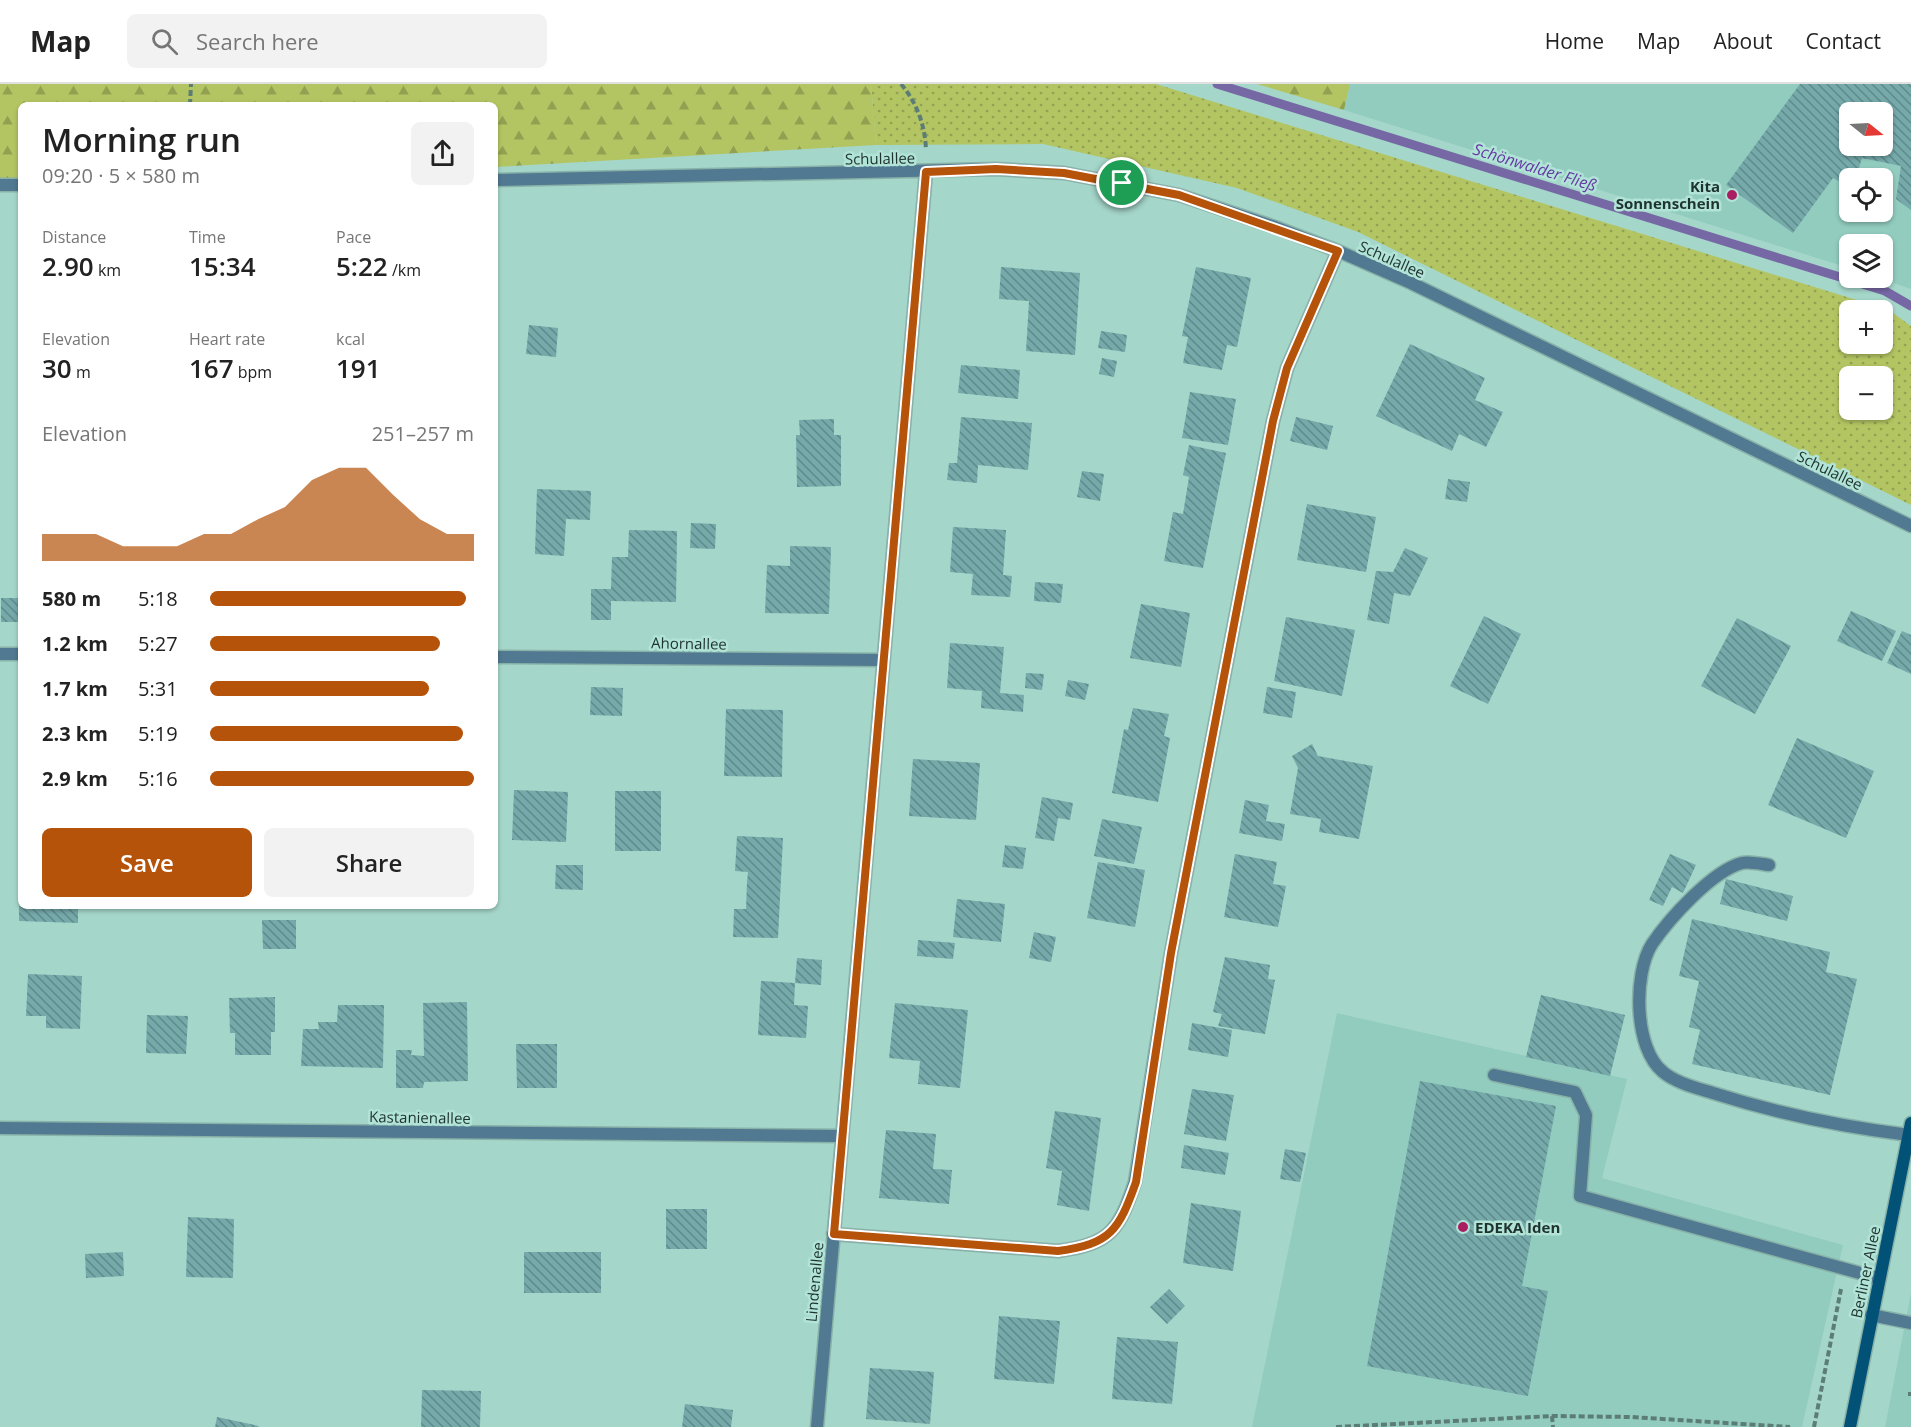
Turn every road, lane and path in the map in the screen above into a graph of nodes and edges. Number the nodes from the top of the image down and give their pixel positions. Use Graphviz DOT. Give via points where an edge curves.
graph roads {
  1 [pos="190,84"];
  2 [pos="901,84"];
  3 [pos="190,102"];
  4 [pos="926,172"];
  5 [pos="498,180"];
  6 [pos="0,185"];
  7 [pos="18,185"];
  8 [pos="1338,251"];
  9 [pos="1911,526"];
  10 [pos="0,654"];
  11 [pos="18,654"];
  12 [pos="498,657"];
  13 [pos="883,660"];
  14 [pos="1769,865"];
  15 [pos="1494,1075"];
  16 [pos="0,1128"];
  17 [pos="1910,1129"];
  18 [pos="840,1136"];
  19 [pos="834,1234"];
  20 [pos="1845,1270"];
  21 [pos="1878,1278"];
  22 [pos="1871,1315"];
  23 [pos="1911,1323"];
  24 [pos="1552,1416"];
  25 [pos="1423,1421"];
  26 [pos="817,1427"];
  27 [pos="1336,1427"];
  28 [pos="1424,1427"];
  29 [pos="1553,1427"];
  30 [pos="1790,1427"];
  31 [pos="1814,1427"];
  32 [pos="1850,1427"];
  1 -- 3 [label="path"];
  2 -- 4 [label="path" via="925,128"];
  4 -- 5 [label="street, Schulallee"];
  4 -- 8 [label="street, Schulallee" via="1007,169 1122,183 1179,195"];
  4 -- 13 [label="street, Lindenallee"];
  6 -- 7 [label="street"];
  8 -- 9 [label="street, Schulallee"];
  8 -- 19 [label="street" via="1287,368 1273,421 1171,953 1136,1182 1125,1213 1111,1232 1087,1247 1058,1251"];
  10 -- 11 [label="street"];
  12 -- 13 [label="street, Ahornallee"];
  13 -- 18 [label="street, Lindenallee"];
  14 -- 17 [label="street" via="1744,862 1723,871 1651,946 1641,978 1640,1022 1645,1049 1663,1072 1693,1087 1746,1104 1874,1130"];
  15 -- 20 [label="street" via="1575,1092 1586,1115 1580,1196"];
  16 -- 18 [label="street, Kastanienallee"];
  17 -- 21 [label="main road, Berliner Allee"];
  18 -- 19 [label="street, Lindenallee"];
  19 -- 26 [label="street, Lindenallee"];
  20 -- 21 [label="street"];
  20 -- 31 [label="path"];
  21 -- 22 [label="main road, Berliner Allee"];
  22 -- 23 [label="street"];
  22 -- 32 [label="main road, Berliner Allee"];
  24 -- 25 [label="path"];
  24 -- 29 [label="path"];
  24 -- 30 [label="path"];
  25 -- 27 [label="path"];
  25 -- 28 [label="path"];
}
